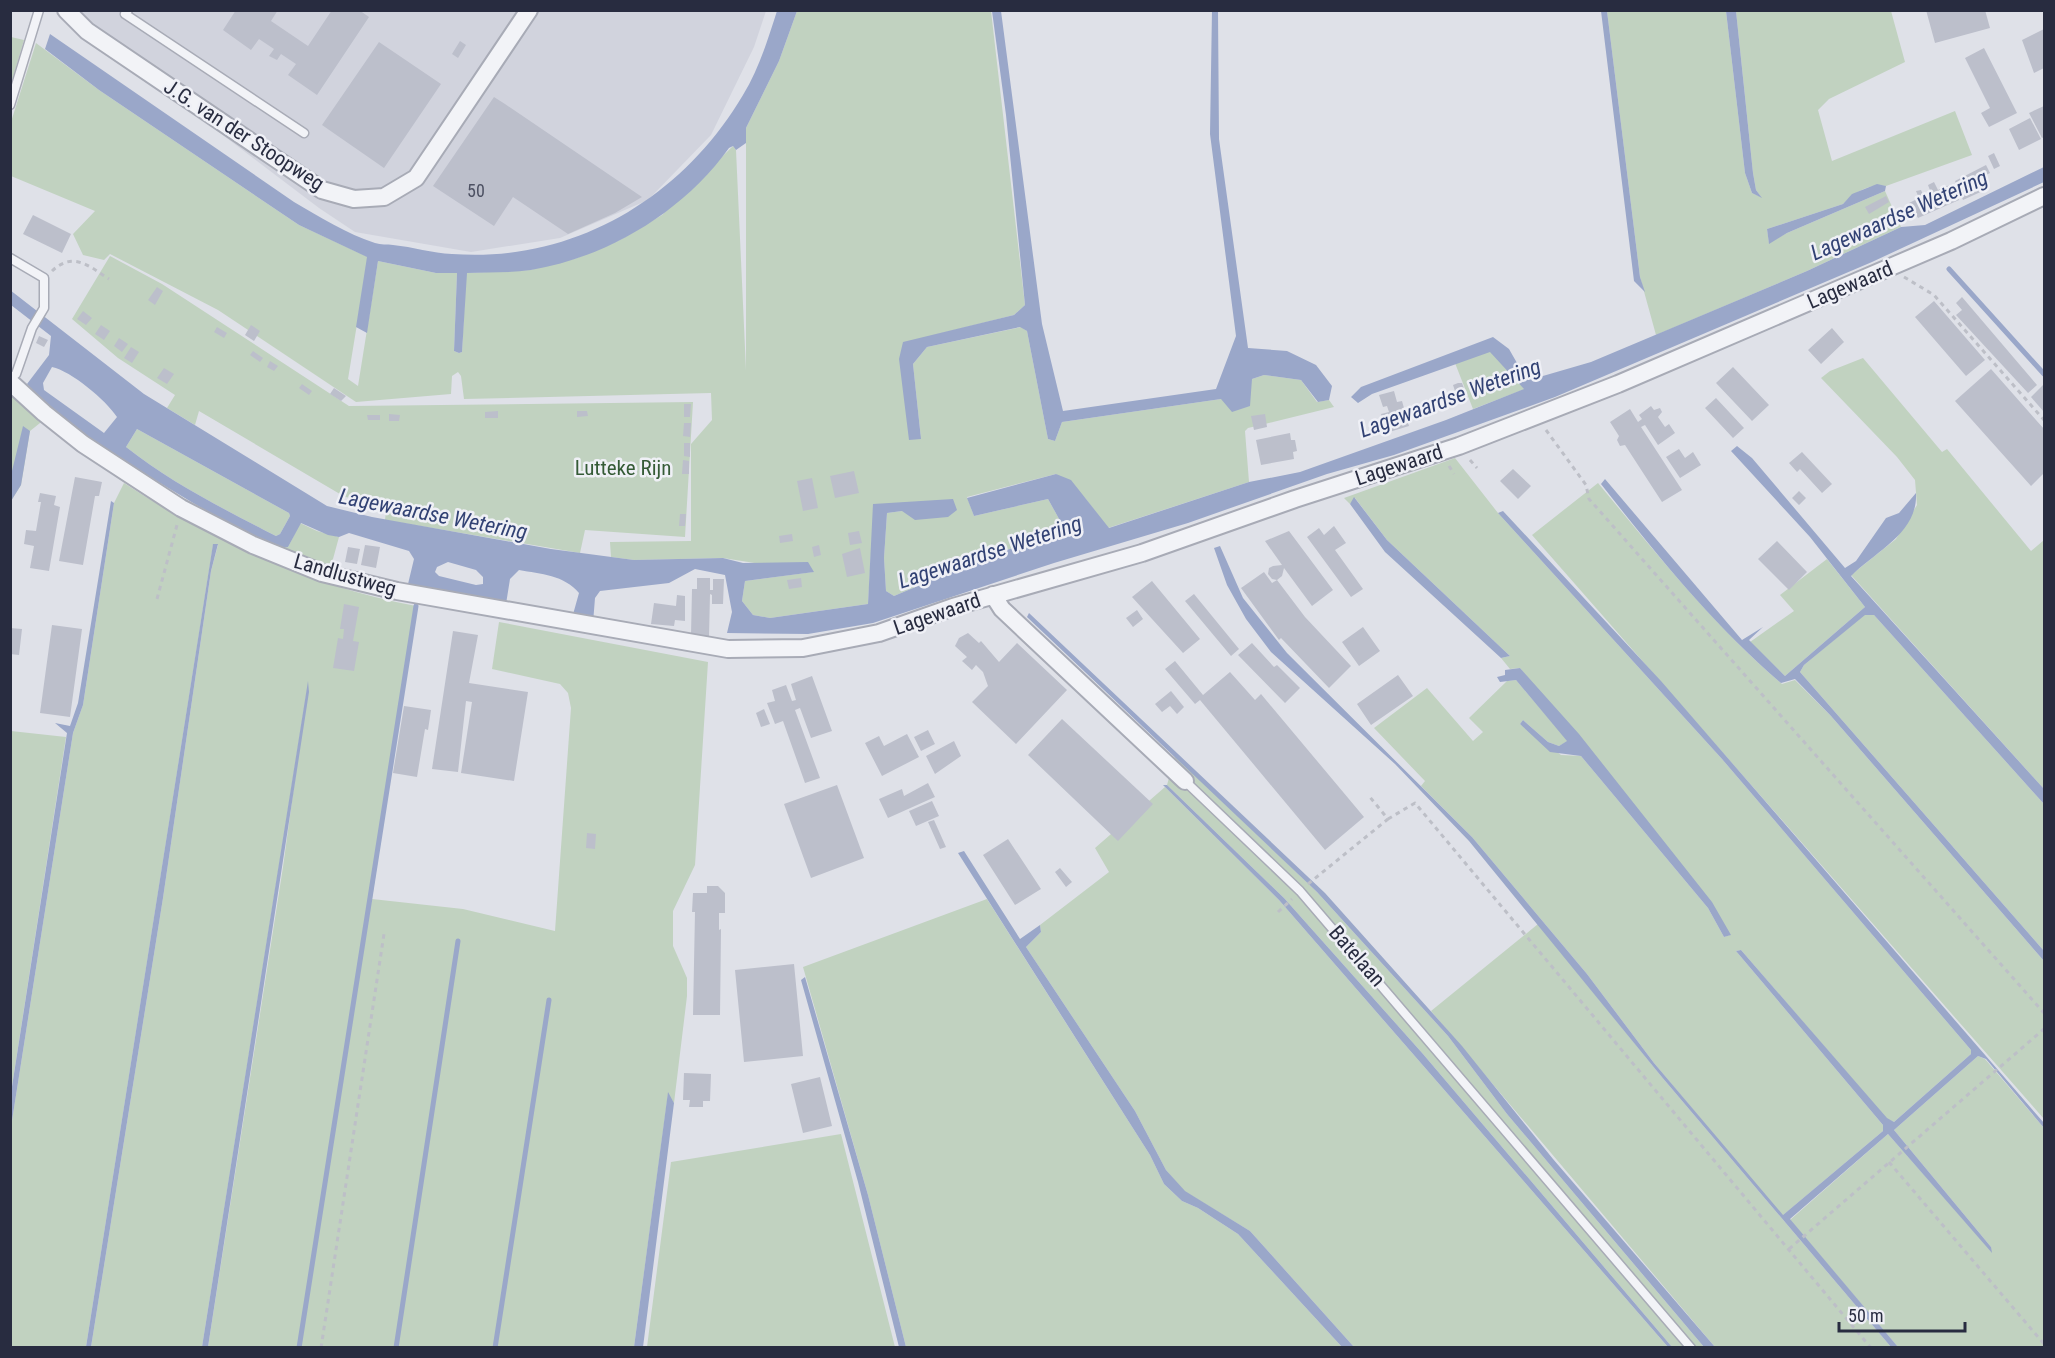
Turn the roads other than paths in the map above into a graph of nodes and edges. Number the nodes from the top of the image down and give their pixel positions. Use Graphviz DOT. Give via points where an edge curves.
graph roads {
  1 [pos="39,10"];
  2 [pos="66,10"];
  3 [pos="128,10"];
  4 [pos="529,10"];
  5 [pos="10,105"];
  6 [pos="304,133"];
  7 [pos="2044,196"];
  8 [pos="10,258"];
  9 [pos="10,381"];
  10 [pos="993,595"];
  11 [pos="728,649"];
  12 [pos="1185,781"];
  13 [pos="1691,1347"];
  1 -- 5 [label="lane"];
  2 -- 4 [label="street, J.G. van der Stoopweg" via="87,31 322,190 354,199 384,197 417,178"];
  3 -- 6 [label="lane" via="126,14"];
  7 -- 10 [label="street, Lagewaard" via="1898,265 1536,416 1142,553"];
  8 -- 9 [label="lane" via="44,278 44,308"];
  9 -- 11 [label="street, Landlustweg" via="83,444 181,508 253,544 350,581"];
  10 -- 11 [label="street, Lagewaard" via="855,639 803,648"];
  10 -- 12 [label="street, Batelaan" via="1002,609"];
  12 -- 13 [label="lane, Batelaan" via="1315,907"];
}
